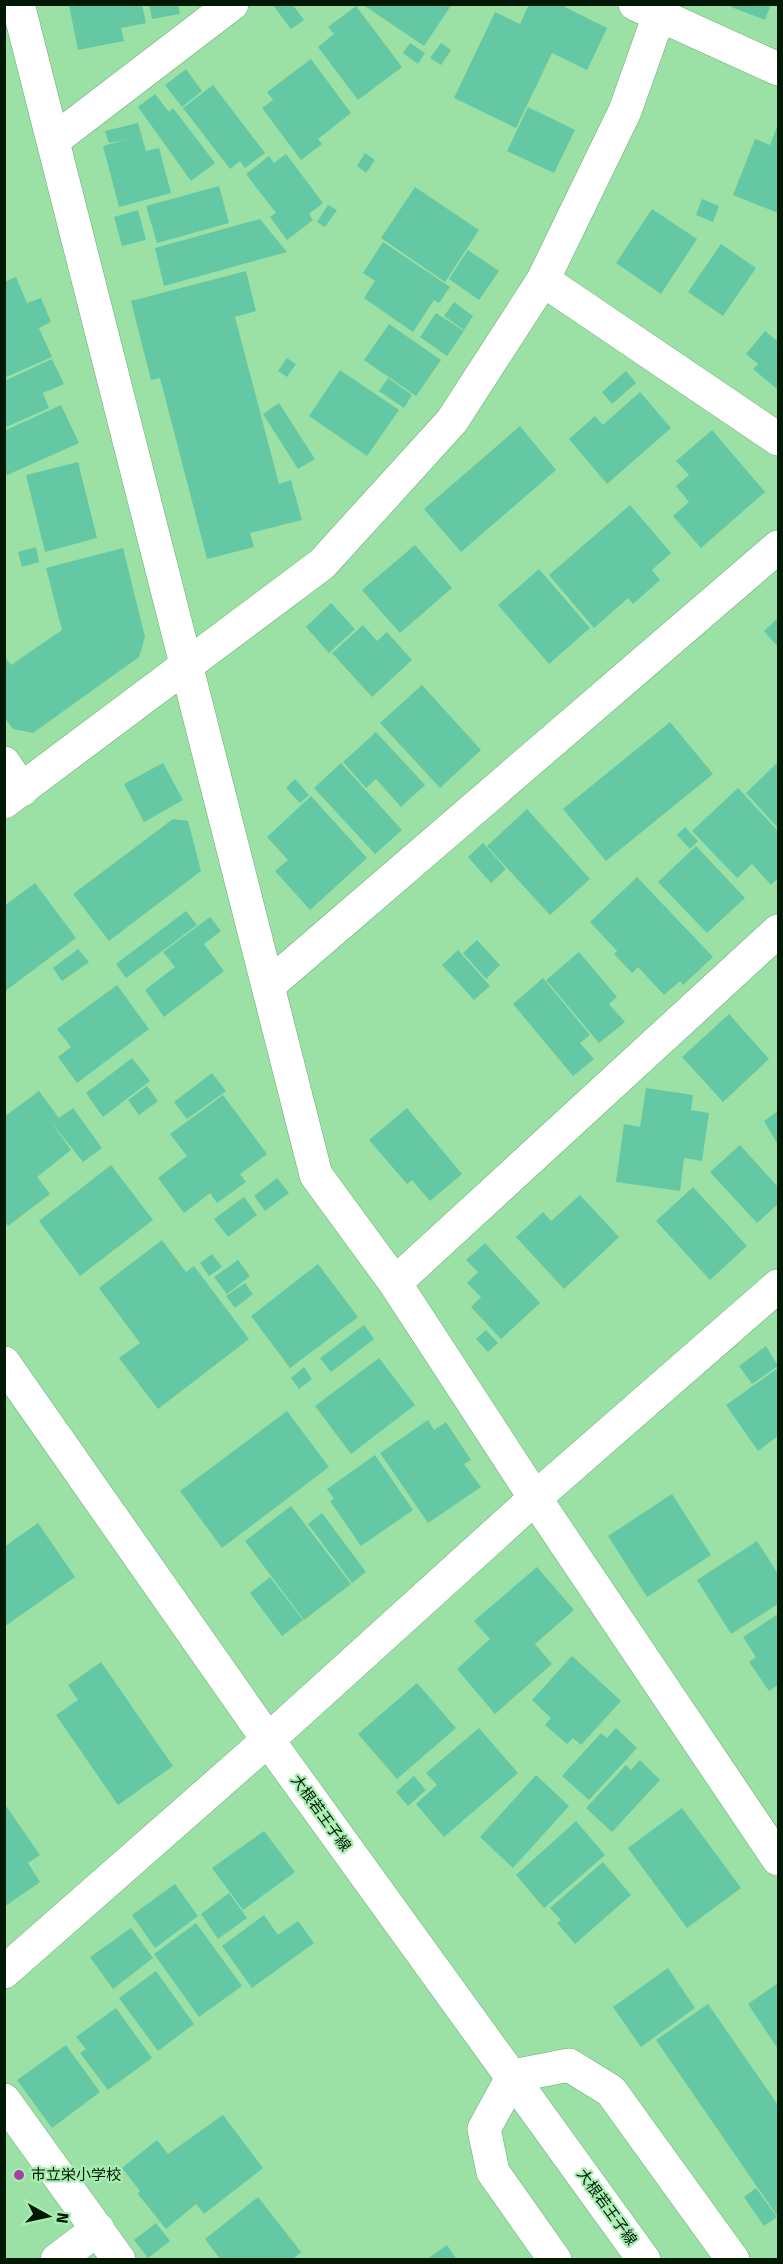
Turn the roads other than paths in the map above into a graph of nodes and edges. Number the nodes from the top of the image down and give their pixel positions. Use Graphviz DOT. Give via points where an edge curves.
graph roads {
  1 [pos="18,4"];
  2 [pos="232,4"];
  3 [pos="653,8"];
  4 [pos="778,69"];
  5 [pos="54,140"];
  6 [pos="543,280"];
  7 [pos="778,439"];
  8 [pos="778,547"];
  9 [pos="188,667"];
  10 [pos="4,763"];
  11 [pos="13,796"];
  12 [pos="778,931"];
  13 [pos="270,985"];
  14 [pos="395,1283"];
  15 [pos="778,1286"];
  16 [pos="4,1363"];
  17 [pos="535,1498"];
  18 [pos="268,1740"];
  19 [pos="778,1859"];
  20 [pos="4,1972"];
  21 [pos="513,2076"];
  22 [pos="4,2100"];
  23 [pos="98,2229"];
  24 [pos="57,2259"];
  25 [pos="119,2259"];
  26 [pos="555,2259"];
  27 [pos="644,2259"];
  28 [pos="733,2259"];
  1 -- 5 [label="street"];
  2 -- 5 [label="street"];
  3 -- 4 [label="street"];
  3 -- 6 [label="street" via="625,111"];
  5 -- 9 [label="street"];
  6 -- 7 [label="street"];
  6 -- 9 [label="street" via="453,421 338,547 322,564"];
  8 -- 13 [label="street"];
  9 -- 11 [label="street"];
  9 -- 13 [label="street"];
  10 -- 11 [label="street"];
  12 -- 14 [label="street"];
  13 -- 14 [label="street" via="316,1175"];
  14 -- 17 [label="street"];
  15 -- 17 [label="street"];
  16 -- 18 [label="street, 大根若王子線"];
  17 -- 18 [label="street"];
  17 -- 19 [label="street"];
  18 -- 20 [label="street"];
  18 -- 21 [label="street, 大根若王子線"];
  21 -- 26 [label="street" via="484,2129 494,2172"];
  21 -- 27 [label="street, 大根若王子線"];
  21 -- 28 [label="street" via="568,2066 611,2091"];
  22 -- 23 [label="street"];
  23 -- 24 [label="street"];
  23 -- 25 [label="street"];
}
